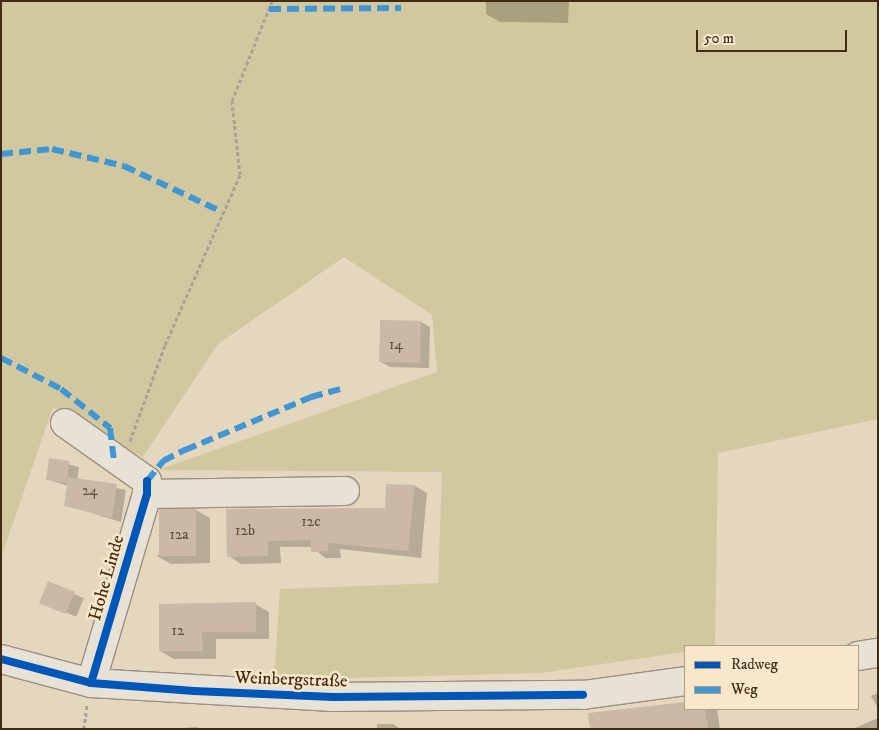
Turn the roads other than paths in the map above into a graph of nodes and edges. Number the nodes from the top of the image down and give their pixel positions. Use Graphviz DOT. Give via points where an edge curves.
graph roads {
  1 [pos="65,423"];
  2 [pos="147,488"];
  3 [pos="345,491"];
  4 [pos="878,653"];
  5 [pos="859,656"];
  6 [pos="1,659"];
  7 [pos="684,681"];
  8 [pos="92,683"];
  1 -- 2 [label="street"];
  2 -- 3 [label="street"];
  2 -- 8 [label="street, Hohe Linde"];
  4 -- 5 [label="street"];
  6 -- 8 [label="street, Weinbergstraße"];
  7 -- 8 [label="street, Weinbergstraße" via="582,696 333,697"];
}
